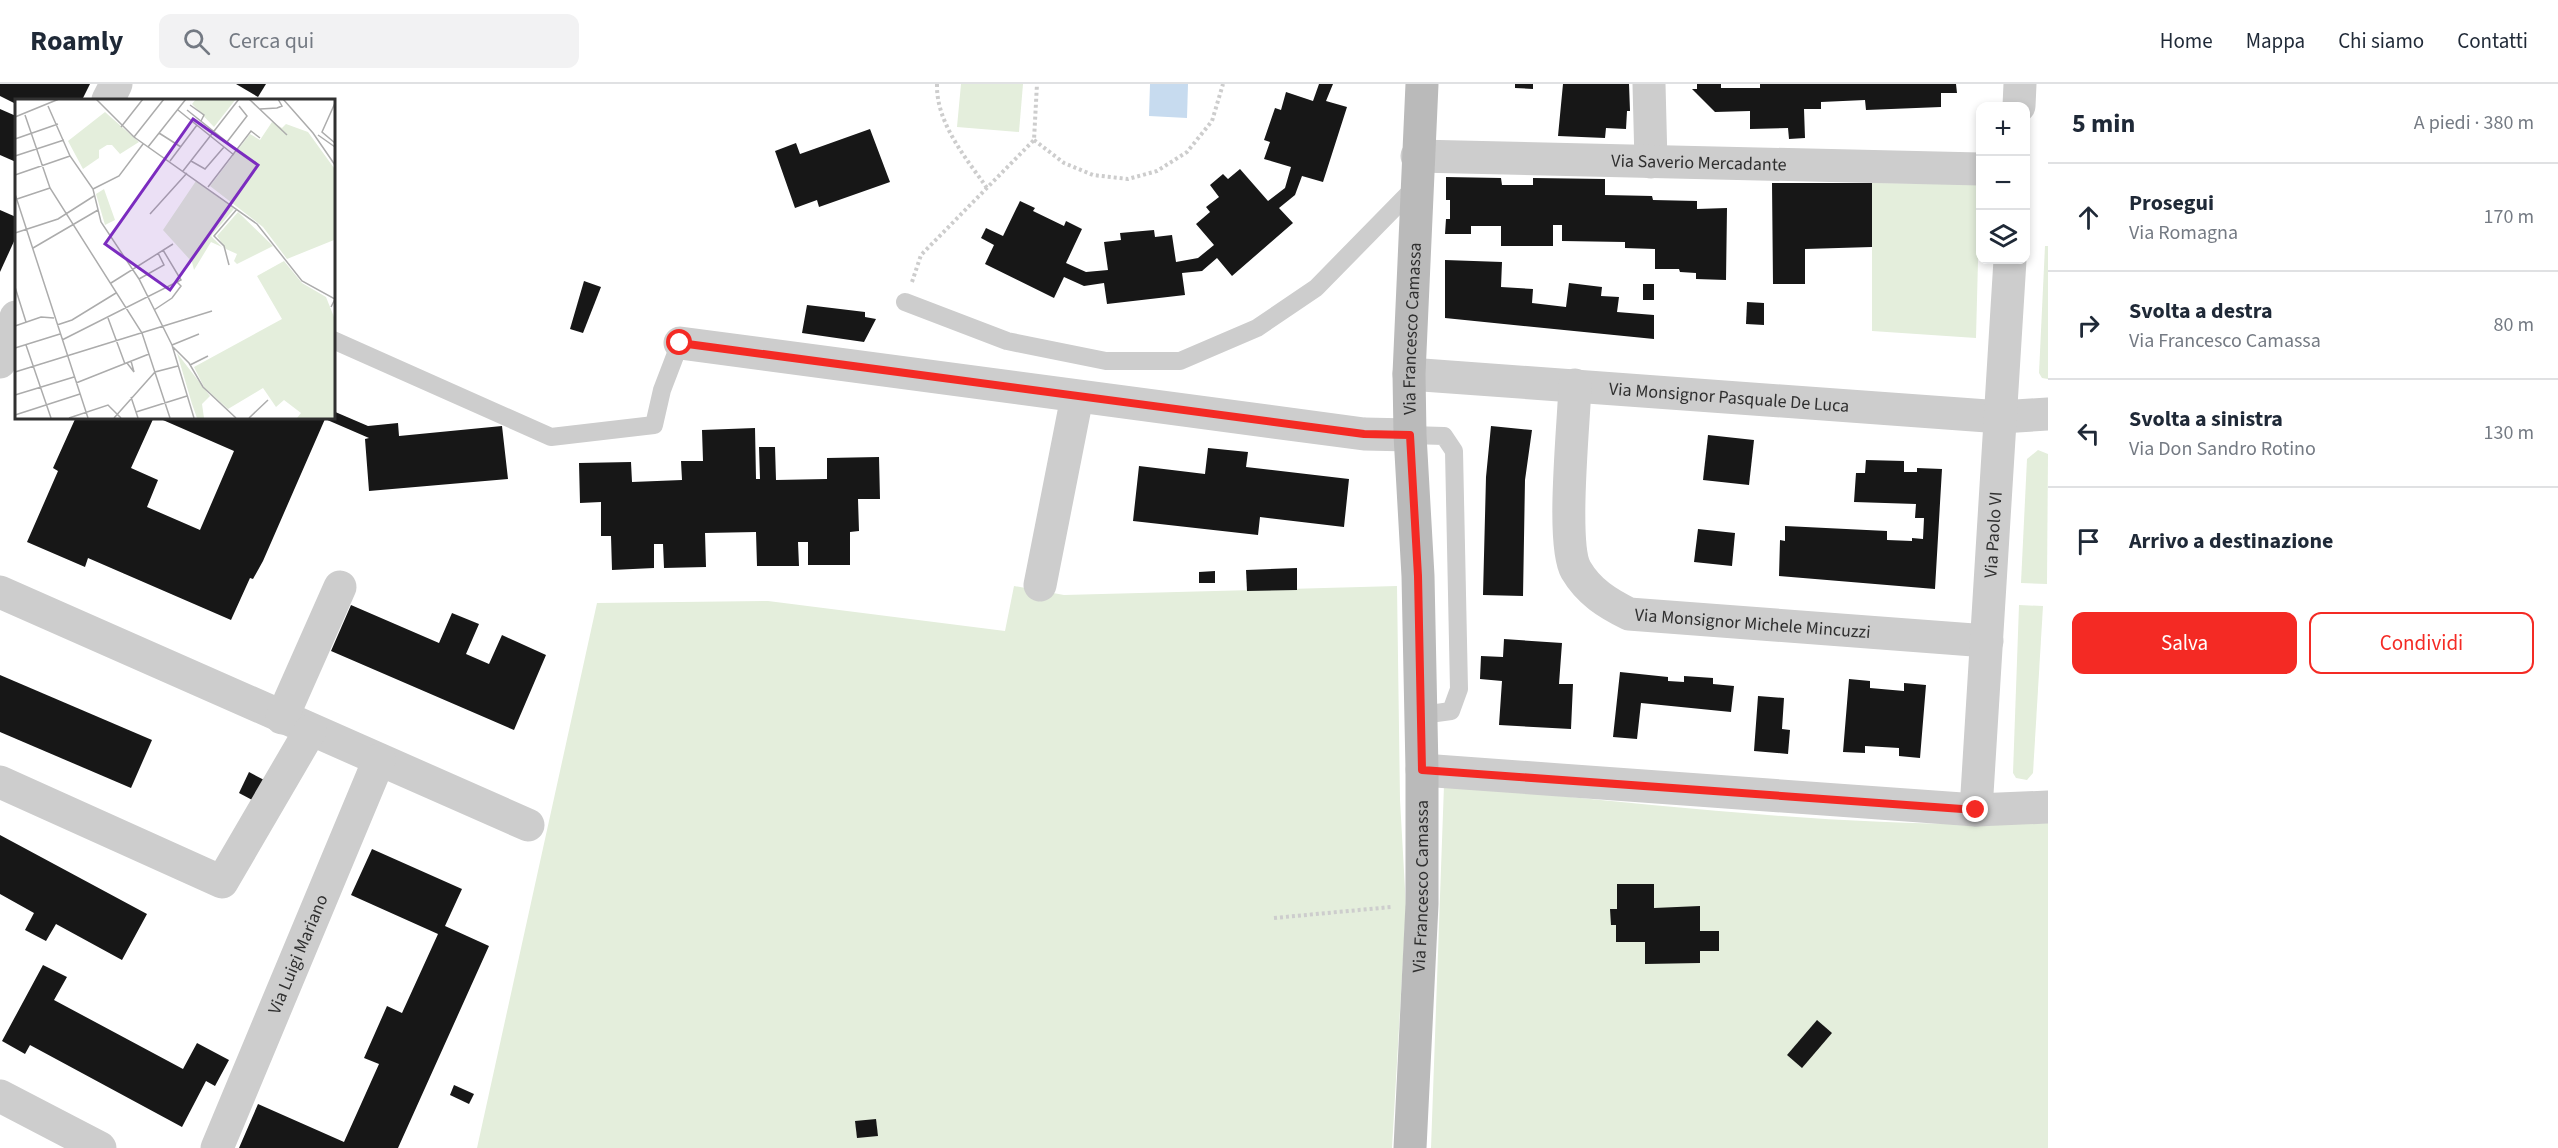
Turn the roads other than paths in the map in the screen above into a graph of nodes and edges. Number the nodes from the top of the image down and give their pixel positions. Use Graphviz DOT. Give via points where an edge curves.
graph roads {
  1 [pos="116,84"];
  2 [pos="1422,84"];
  3 [pos="1649,84"];
  4 [pos="2020,84"];
  5 [pos="108,99"];
  6 [pos="2019,102"];
  7 [pos="1651,162"];
  8 [pos="1976,169"];
  9 [pos="1417,171"];
  10 [pos="2010,264"];
  11 [pos="904,302"];
  12 [pos="15,320"];
  13 [pos="334,340"];
  14 [pos="680,343"];
  15 [pos="0,362"];
  16 [pos="1409,374"];
  17 [pos="1575,386"];
  18 [pos="1077,397"];
  19 [pos="2048,414"];
  20 [pos="2001,417"];
  21 [pos="1410,435"];
  22 [pos="1040,585"];
  23 [pos="340,587"];
  24 [pos="0,592"];
  25 [pos="1987,641"];
  26 [pos="1422,715"];
  27 [pos="296,725"];
  28 [pos="379,760"];
  29 [pos="1422,770"];
  30 [pos="0,782"];
  31 [pos="2048,807"];
  32 [pos="1976,810"];
  33 [pos="528,825"];
  34 [pos="0,1096"];
  35 [pos="99,1148"];
  36 [pos="217,1148"];
  37 [pos="1410,1148"];
  1 -- 5 [label="street"];
  2 -- 9 [label="street, Via Francesco Camassa"];
  3 -- 7 [label="street"];
  4 -- 6 [label="street"];
  7 -- 8 [label="street, Via Saverio Mercadante"];
  7 -- 9 [label="street, Via Saverio Mercadante"];
  9 -- 11 [label="lane" via="1316,288 1257,328 1180,361 1106,361 1007,341"];
  9 -- 16 [label="street, Via Francesco Camassa"];
  10 -- 20 [label="street, Via Paolo VI"];
  12 -- 15 [label="street"];
  13 -- 14 [label="lane" via="551,437 654,425"];
  14 -- 18 [label="street"];
  16 -- 17 [label="street, Via Monsignor Pasquale De Luca"];
  16 -- 21 [label="street, Via Francesco Camassa"];
  17 -- 20 [label="street, Via Monsignor Pasquale De Luca"];
  17 -- 25 [label="street, Via Monsignor Michele Mincuzzi" via="1569,541 1575,569 1598,598 1629,614"];
  18 -- 21 [label="street" via="1364,434"];
  18 -- 22 [label="street"];
  19 -- 20 [label="street, Via Monsignor Pasquale De Luca"];
  20 -- 25 [label="street, Via Paolo VI"];
  21 -- 26 [label="street, Via Francesco Camassa"];
  21 -- 26 [label="lane" via="1444,436 1454,451 1459,689 1451,711"];
  23 -- 27 [label="street"];
  24 -- 27 [label="street"];
  25 -- 32 [label="street, Via Paolo VI"];
  26 -- 29 [label="street, Via Francesco Camassa"];
  27 -- 28 [label="street"];
  27 -- 30 [label="street" via="222,882"];
  28 -- 33 [label="street"];
  28 -- 36 [label="street, Via Luigi Mariano"];
  29 -- 32 [label="street"];
  29 -- 37 [label="street, Via Francesco Camassa" via="1422,904"];
  31 -- 32 [label="street"];
  34 -- 35 [label="street"];
}
